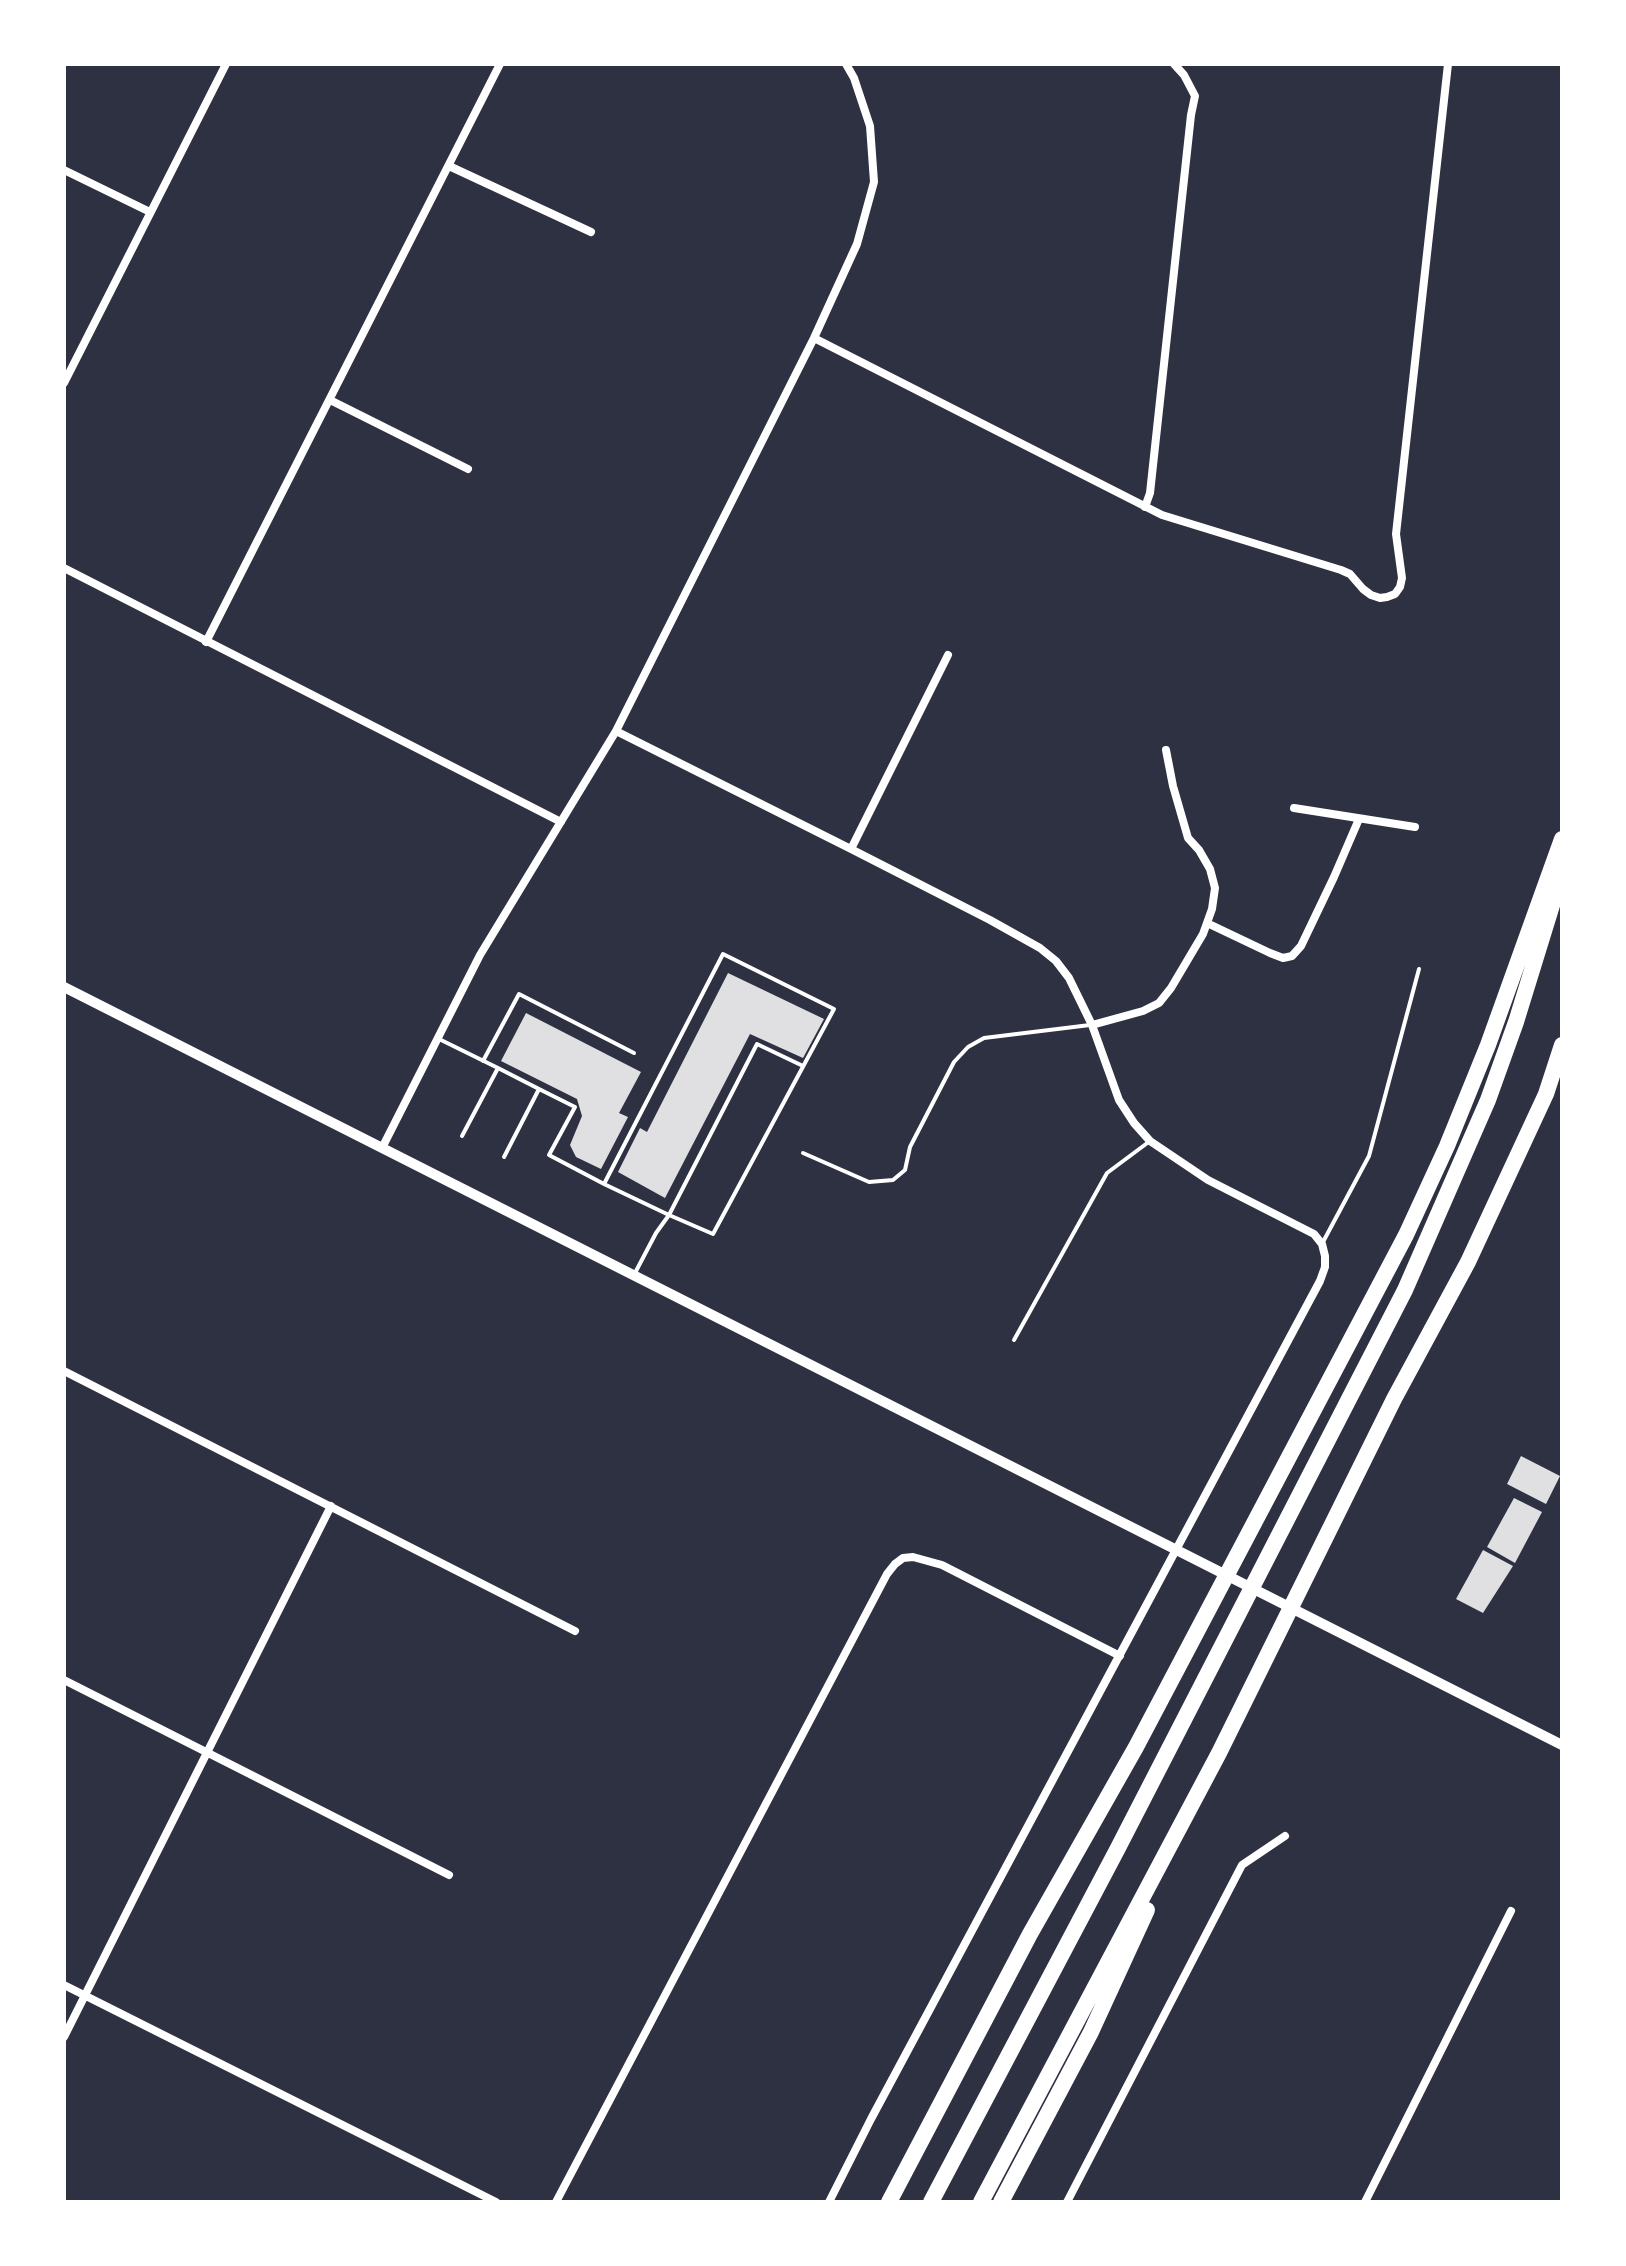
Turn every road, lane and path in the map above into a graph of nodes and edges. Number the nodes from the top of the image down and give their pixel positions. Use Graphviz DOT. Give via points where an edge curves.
graph roads {
  1 [pos="226,64"];
  2 [pos="500,64"];
  3 [pos="846,64"];
  4 [pos="1174,64"];
  5 [pos="1448,64"];
  6 [pos="449,166"];
  7 [pos="64,170"];
  8 [pos="150,212"];
  9 [pos="591,232"];
  10 [pos="814,338"];
  11 [pos="64,383"];
  12 [pos="330,400"];
  13 [pos="468,469"];
  14 [pos="1145,507"];
  15 [pos="64,568"];
  16 [pos="206,642"];
  17 [pos="948,655"];
  18 [pos="616,731"];
  19 [pos="1166,750"];
  20 [pos="1294,808"];
  21 [pos="1359,819"];
  22 [pos="561,822"];
  23 [pos="1415,827"];
  24 [pos="1562,839"];
  25 [pos="851,849"];
  26 [pos="1562,873"];
  27 [pos="1207,923"];
  28 [pos="1419,969"];
  29 [pos="64,987"];
  30 [pos="1092,1025"];
  31 [pos="438,1038"];
  32 [pos="1562,1045"];
  33 [pos="634,1053"];
  34 [pos="483,1061"];
  35 [pos="803,1066"];
  36 [pos="498,1068"];
  37 [pos="539,1089"];
  38 [pos="462,1136"];
  39 [pos="1150,1141"];
  40 [pos="382,1148"];
  41 [pos="803,1153"];
  42 [pos="504,1157"];
  43 [pos="604,1184"];
  44 [pos="669,1215"];
  45 [pos="1322,1244"];
  46 [pos="634,1275"];
  47 [pos="1014,1340"];
  48 [pos="64,1371"];
  49 [pos="331,1506"];
  50 [pos="575,1631"];
  51 [pos="1120,1656"];
  52 [pos="64,1680"];
  53 [pos="1562,1745"];
  54 [pos="206,1752"];
  55 [pos="1219,1753"];
  56 [pos="1285,1836"];
  57 [pos="449,1875"];
  58 [pos="1511,1911"];
  59 [pos="64,1985"];
  60 [pos="85,1996"];
  61 [pos="64,2037"];
  62 [pos="496,2202"];
  63 [pos="556,2202"];
  64 [pos="829,2202"];
  65 [pos="889,2202"];
  66 [pos="931,2202"];
  67 [pos="981,2202"];
  68 [pos="1001,2202"];
  69 [pos="1067,2202"];
  70 [pos="1365,2202"];
  1 -- 8 [label="street"];
  2 -- 6 [label="street"];
  3 -- 10 [label="street" via="870,126 874,182 857,244"];
  4 -- 14 [label="street" via="1195,96"];
  5 -- 14 [label="street" via="1396,534 1400,587 1380,598 1341,570"];
  6 -- 9 [label="street"];
  6 -- 12 [label="street"];
  7 -- 8 [label="street"];
  8 -- 11 [label="street"];
  10 -- 14 [label="street"];
  10 -- 18 [label="street"];
  12 -- 13 [label="street"];
  12 -- 16 [label="street"];
  15 -- 16 [label="street"];
  16 -- 22 [label="street"];
  17 -- 25 [label="street"];
  18 -- 22 [label="street"];
  18 -- 25 [label="street"];
  19 -- 27 [label="street" via="1188,838 1210,869 1215,888"];
  20 -- 21 [label="street"];
  21 -- 23 [label="street"];
  21 -- 27 [label="street" via="1292,956 1283,958"];
  22 -- 31 [label="street" via="480,955"];
  24 -- 65 [label="highway" via="1488,1045 1406,1235"];
  25 -- 30 [label="street" via="1040,948 1069,978"];
  26 -- 66 [label="highway" via="1488,1100 1405,1290"];
  27 -- 30 [label="street" via="1159,1003"];
  28 -- 45 [label="lane" via="1369,1156"];
  29 -- 40 [label="street"];
  30 -- 39 [label="street" via="1119,1100"];
  30 -- 41 [label="lane" via="984,1038 968,1047 954,1062 910,1147 905,1170 893,1180 869,1182"];
  31 -- 34 [label="lane"];
  31 -- 40 [label="street"];
  32 -- 55 [label="highway" via="1546,1094 1468,1262 1394,1399"];
  33 -- 34 [label="lane" via="519,994"];
  34 -- 36 [label="lane"];
  35 -- 43 [label="lane" via="834,1009 723,954"];
  35 -- 44 [label="lane" via="713,1234"];
  35 -- 44 [label="lane" via="757,1044"];
  36 -- 37 [label="lane"];
  36 -- 38 [label="lane"];
  37 -- 42 [label="lane"];
  37 -- 43 [label="lane" via="575,1107 549,1155"];
  39 -- 45 [label="street" via="1208,1180 1314,1234"];
  39 -- 47 [label="lane" via="1107,1173"];
  40 -- 46 [label="street"];
  43 -- 44 [label="lane"];
  44 -- 46 [label="lane"];
  45 -- 51 [label="street" via="1325,1267 1320,1281"];
  46 -- 53 [label="street"];
  48 -- 49 [label="street"];
  49 -- 50 [label="street"];
  49 -- 54 [label="street"];
  51 -- 63 [label="street" via="942,1565 913,1557 895,1564"];
  51 -- 64 [label="street"];
  52 -- 54 [label="street"];
  54 -- 57 [label="street"];
  54 -- 60 [label="street"];
  55 -- 67 [label="highway"];
  55 -- 68 [label="highway" via="1091,2032"];
  56 -- 69 [label="street" via="1242,1865"];
  58 -- 70 [label="street"];
  59 -- 60 [label="street"];
  60 -- 61 [label="street"];
  60 -- 62 [label="street"];
}
